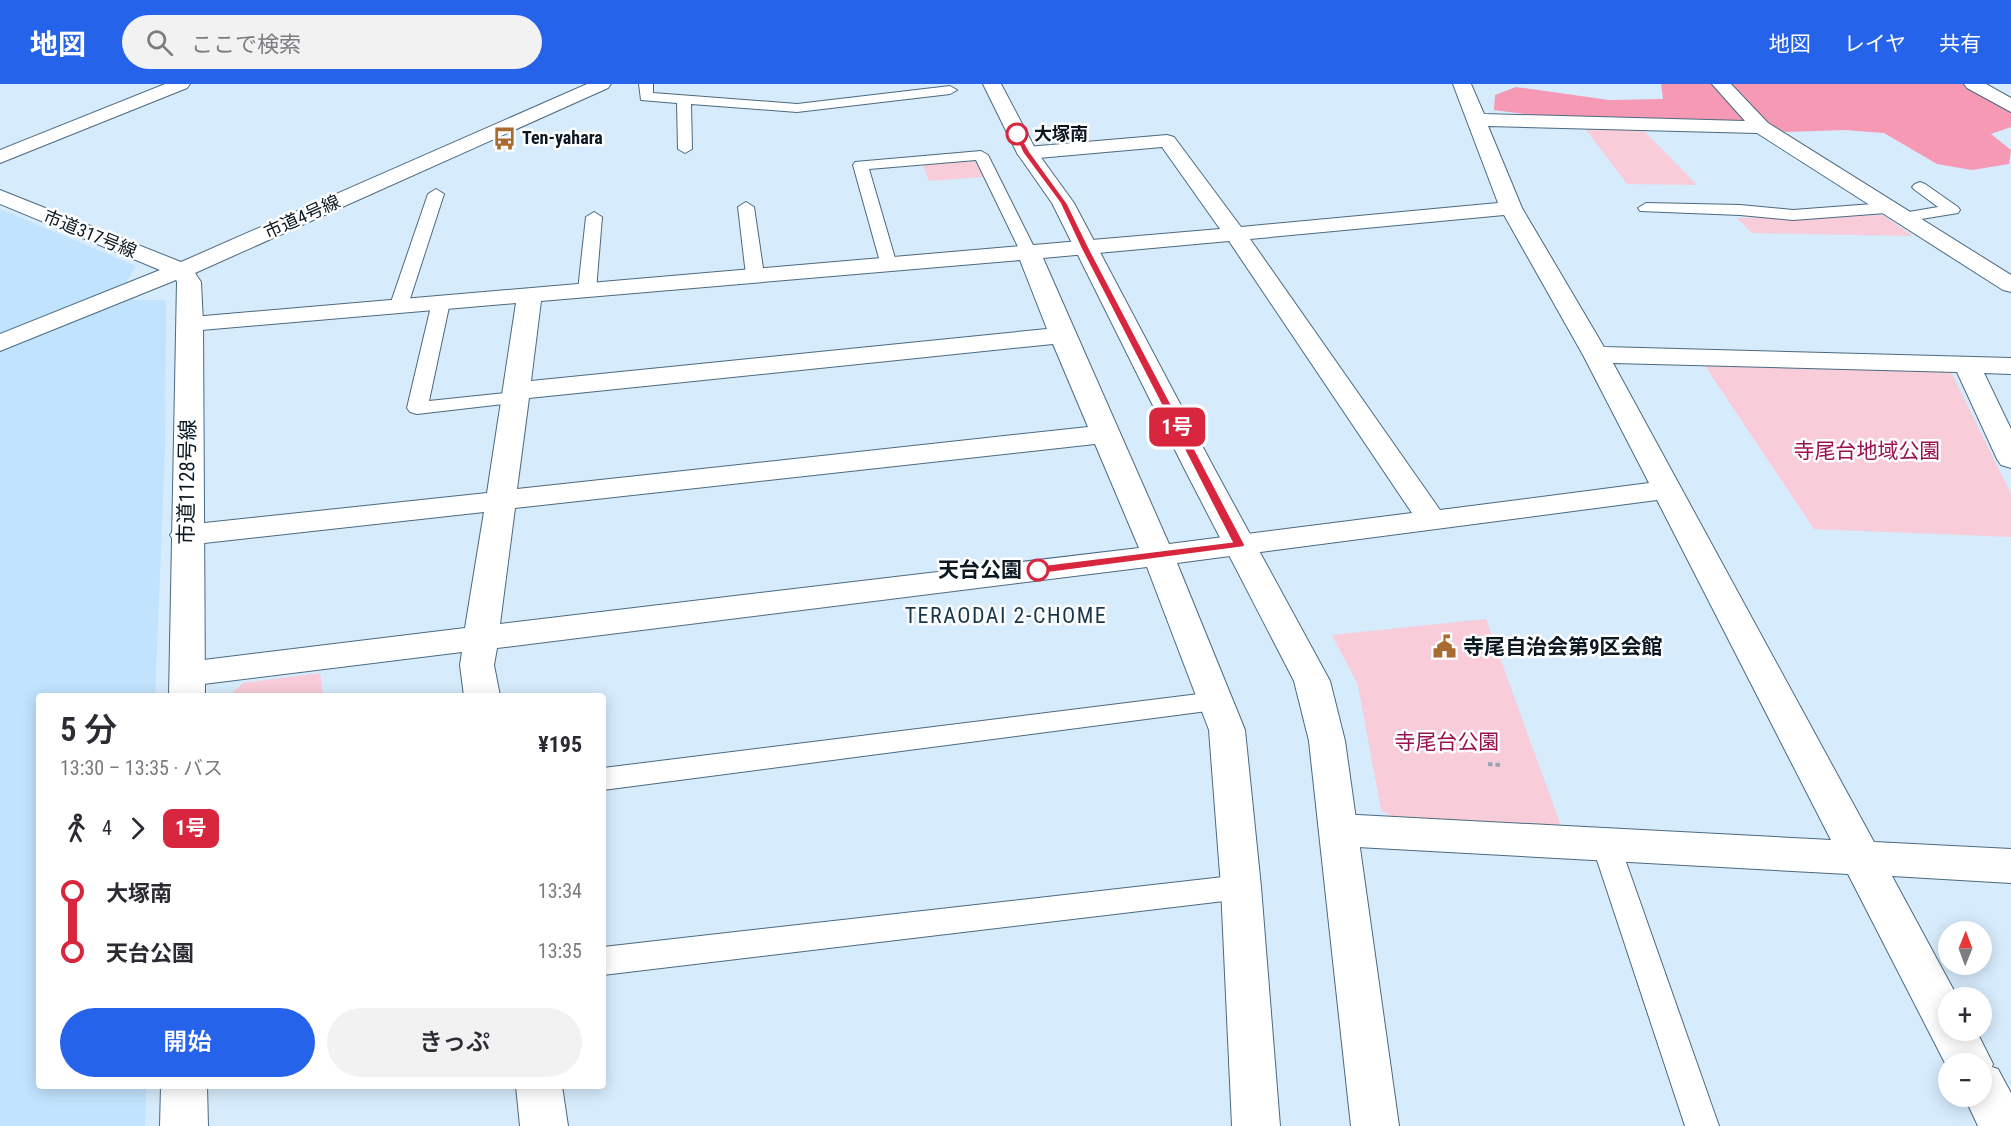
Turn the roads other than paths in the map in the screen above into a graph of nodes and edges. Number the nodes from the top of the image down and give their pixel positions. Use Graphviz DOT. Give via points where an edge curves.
graph roads {
  1 [pos="181,84"];
  2 [pos="602,84"];
  3 [pos="646,84"];
  4 [pos="992,84"];
  5 [pos="1462,84"];
  6 [pos="1721,84"];
  7 [pos="1974,84"];
  8 [pos="950,90"];
  9 [pos="2011,94"];
  10 [pos="1992,95"];
  11 [pos="684,100"];
  12 [pos="2011,106"];
  13 [pos="1478,120"];
  14 [pos="1761,127"];
  15 [pos="685,149"];
  16 [pos="1027,153"];
  17 [pos="0,158"];
  18 [pos="1920,187"];
  19 [pos="436,194"];
  20 [pos="0,196"];
  21 [pos="746,207"];
  22 [pos="1511,208"];
  23 [pos="1646,208"];
  24 [pos="1894,213"];
  25 [pos="594,217"];
  26 [pos="1235,234"];
  27 [pos="1085,248"];
  28 [pos="1029,253"];
  29 [pos="888,264"];
  30 [pos="181,270"];
  31 [pos="755,275"];
  32 [pos="2011,285"];
  33 [pos="587,290"];
  34 [pos="530,294"];
  35 [pos="441,302"];
  36 [pos="399,305"];
  37 [pos="190,323"];
  38 [pos="1062,335"];
  39 [pos="0,343"];
  40 [pos="1596,355"];
  41 [pos="1966,364"];
  42 [pos="2011,366"];
  43 [pos="515,394"];
  44 [pos="1106,434"];
  45 [pos="2011,459"];
  46 [pos="1668,490"];
  47 [pos="499,501"];
  48 [pos="1431,519"];
  49 [pos="186,536"];
  50 [pos="1239,545"];
  51 [pos="1158,555"];
  52 [pos="480,639"];
  53 [pos="187,685"];
  54 [pos="482,693"];
  55 [pos="1215,701"];
  56 [pos="606,779"];
  57 [pos="1339,830"];
  58 [pos="1606,845"];
  59 [pos="1861,859"];
  60 [pos="2011,866"];
  61 [pos="1241,887"];
  62 [pos="606,960"];
  63 [pos="1938,1004"];
  64 [pos="184,1089"];
  65 [pos="538,1089"];
  66 [pos="1992,1105"];
  67 [pos="184,1126"];
  68 [pos="544,1126"];
  69 [pos="1256,1126"];
  70 [pos="1375,1126"];
  71 [pos="1702,1126"];
  72 [pos="2003,1126"];
  1 -- 17 [label="street"];
  2 -- 30 [label="street, 市道4号線"];
  3 -- 11 [label="lane" via="646,97"];
  4 -- 16 [label="street"];
  5 -- 13 [label="street"];
  6 -- 14 [label="street"];
  7 -- 10 [label="street"];
  8 -- 11 [label="lane" via="797,108"];
  9 -- 10 [label="street"];
  10 -- 12 [label="street"];
  11 -- 15 [label="lane"];
  13 -- 14 [label="street"];
  13 -- 22 [label="street"];
  14 -- 24 [label="street"];
  16 -- 26 [label="street" via="1167,141"];
  16 -- 27 [label="street" via="1064,203"];
  18 -- 24 [label="lane" via="1952,210"];
  19 -- 36 [label="lane"];
  20 -- 30 [label="street, 市道317号線"];
  21 -- 31 [label="lane"];
  22 -- 26 [label="street"];
  22 -- 40 [label="street"];
  23 -- 24 [label="lane"];
  24 -- 32 [label="street"];
  25 -- 33 [label="lane"];
  26 -- 27 [label="street"];
  26 -- 48 [label="street"];
  27 -- 28 [label="street"];
  27 -- 50 [label="street"];
  28 -- 29 [label="street"];
  28 -- 29 [label="lane" via="981,155 860,165"];
  28 -- 38 [label="street"];
  29 -- 31 [label="street"];
  30 -- 37 [label="street, 市道1128号線" via="189,282"];
  30 -- 39 [label="street, 市道4号線"];
  31 -- 33 [label="street"];
  33 -- 34 [label="street"];
  34 -- 35 [label="street"];
  34 -- 43 [label="street"];
  35 -- 36 [label="street"];
  35 -- 43 [label="lane" via="417,408"];
  36 -- 37 [label="street"];
  37 -- 49 [label="street, 市道1128号線"];
  38 -- 43 [label="street"];
  38 -- 44 [label="street"];
  40 -- 41 [label="street"];
  40 -- 46 [label="street"];
  41 -- 42 [label="street"];
  41 -- 45 [label="street"];
  43 -- 47 [label="street"];
  44 -- 47 [label="street"];
  44 -- 51 [label="street"];
  46 -- 48 [label="street"];
  46 -- 59 [label="street"];
  47 -- 49 [label="street"];
  47 -- 52 [label="street"];
  48 -- 50 [label="street"];
  49 -- 53 [label="street, 市道1128号線"];
  50 -- 51 [label="street"];
  50 -- 57 [label="street" via="1312,681 1323,718"];
  51 -- 52 [label="street"];
  51 -- 55 [label="street"];
  52 -- 53 [label="street"];
  52 -- 54 [label="street" via="477,665"];
  55 -- 56 [label="lane"];
  55 -- 61 [label="street" via="1227,730"];
  57 -- 58 [label="street"];
  57 -- 70 [label="street"];
  58 -- 59 [label="street"];
  58 -- 71 [label="lane"];
  59 -- 60 [label="street"];
  59 -- 63 [label="street"];
  61 -- 62 [label="lane"];
  61 -- 69 [label="street"];
  64 -- 67 [label="street"];
  65 -- 68 [label="street"];
  66 -- 72 [label="street"];
}
